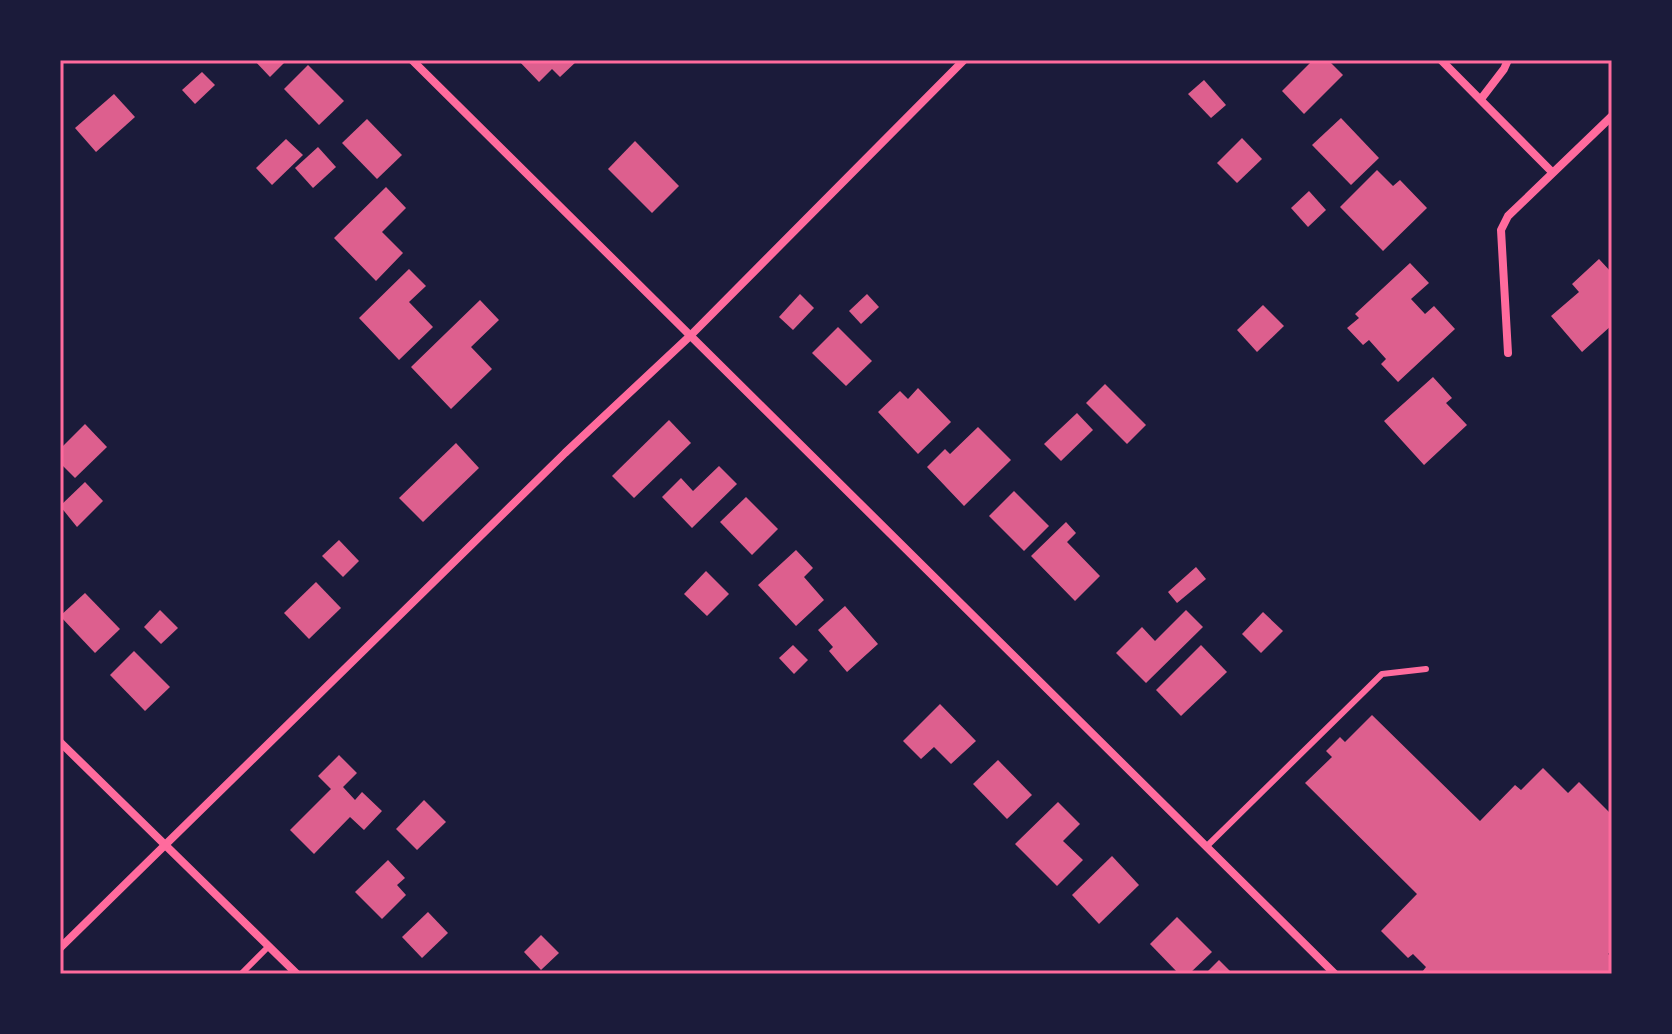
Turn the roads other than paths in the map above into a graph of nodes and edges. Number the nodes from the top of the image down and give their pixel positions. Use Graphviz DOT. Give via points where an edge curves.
graph roads {
  1 [pos="412,60"];
  2 [pos="964,60"];
  3 [pos="1441,60"];
  4 [pos="1508,60"];
  5 [pos="1481,99"];
  6 [pos="1612,116"];
  7 [pos="1552,172"];
  8 [pos="690,336"];
  9 [pos="1508,353"];
  10 [pos="1426,669"];
  11 [pos="60,742"];
  12 [pos="166,847"];
  13 [pos="1206,847"];
  14 [pos="269,946"];
  15 [pos="60,948"];
  16 [pos="241,974"];
  17 [pos="297,974"];
  18 [pos="1335,974"];
  1 -- 8 [label="street"];
  2 -- 8 [label="street"];
  3 -- 5 [label="street"];
  4 -- 5 [label="street"];
  5 -- 7 [label="street"];
  6 -- 7 [label="street"];
  7 -- 9 [label="street" via="1501,230"];
  8 -- 12 [label="street"];
  8 -- 13 [label="street"];
  10 -- 13 [label="lane" via="1382,674"];
  11 -- 12 [label="street"];
  12 -- 14 [label="street"];
  12 -- 15 [label="street"];
  13 -- 18 [label="street"];
  14 -- 16 [label="lane"];
  14 -- 17 [label="street"];
}
